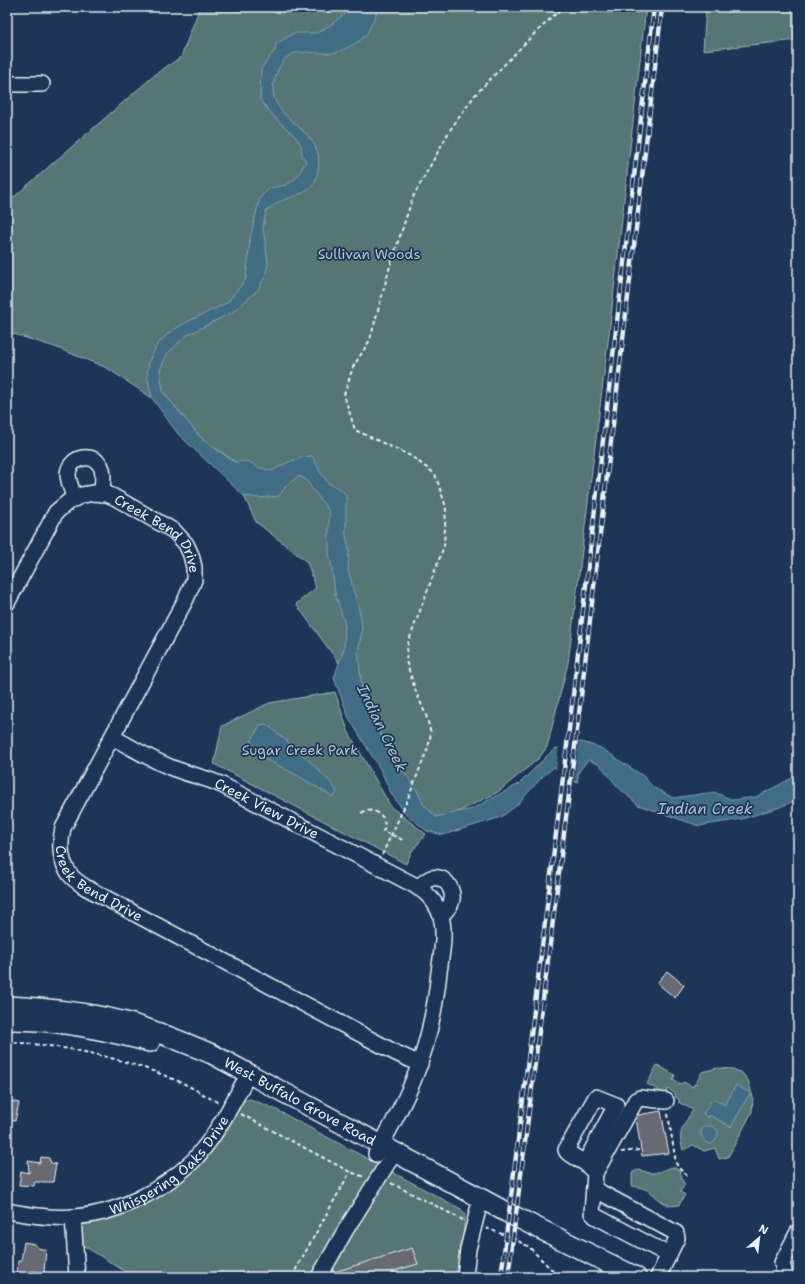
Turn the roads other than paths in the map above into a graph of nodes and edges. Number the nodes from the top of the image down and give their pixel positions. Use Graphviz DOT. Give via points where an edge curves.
graph roads {
  1 [pos="7,84"];
  2 [pos="42,84"];
  3 [pos="102,494"];
  4 [pos="74,498"];
  5 [pos="7,602"];
  6 [pos="112,737"];
  7 [pos="418,888"];
  8 [pos="441,916"];
  9 [pos="7,1006"];
  10 [pos="7,1020"];
  11 [pos="112,1026"];
  12 [pos="420,1064"];
  13 [pos="243,1084"];
  14 [pos="636,1100"];
  15 [pos="666,1101"];
  16 [pos="616,1105"];
  17 [pos="382,1153"];
  18 [pos="590,1168"];
  19 [pos="594,1189"];
  20 [pos="477,1210"];
  21 [pos="7,1211"];
  22 [pos="72,1217"];
  23 [pos="797,1235"];
  24 [pos="669,1255"];
  25 [pos="77,1277"];
  26 [pos="320,1277"];
  27 [pos="465,1277"];
  28 [pos="610,1277"];
  29 [pos="636,1277"];
  30 [pos="658,1277"];
  31 [pos="787,1277"];
  1 -- 2 [label="street"];
  3 -- 4 [label="street, Creek Bend Drive"];
  3 -- 4 [label="street, Creek Bend Drive" via="102,468 98,462 87,457 72,464 68,474"];
  3 -- 6 [label="street, Creek Bend Drive" via="114,497 174,531 186,544 192,555 194,567 194,580 186,599"];
  4 -- 5 [label="street, Creek Bend Drive" via="59,508 53,516"];
  6 -- 7 [label="street, Creek View Drive" via="177,770 222,785"];
  6 -- 12 [label="street, Creek Bend Drive" via="63,828 63,860 72,877 84,887"];
  7 -- 8 [label="street, Creek View Drive" via="433,901"];
  7 -- 8 [label="street" via="427,880 434,878 448,885 452,899"];
  8 -- 12 [label="street, Creek View Drive" via="444,939 435,1007"];
  9 -- 11 [label="main road" via="57,1010"];
  10 -- 11 [label="main road"];
  11 -- 13 [label="main road, West Buffalo Grove Road" via="200,1061"];
  11 -- 17 [label="main road, West Buffalo Grove Road" via="173,1038 212,1054"];
  12 -- 17 [label="street, Creek View Drive"];
  13 -- 17 [label="main road, West Buffalo Grove Road"];
  13 -- 22 [label="street, Whispering Oaks Drive" via="219,1128 194,1160 164,1185 150,1194 112,1210"];
  14 -- 15 [label="street" via="640,1098"];
  14 -- 16 [label="street"];
  14 -- 18 [label="street" via="608,1150"];
  16 -- 18 [label="street"];
  16 -- 18 [label="street" via="595,1098 567,1148 567,1152"];
  17 -- 20 [label="main road, West Buffalo Grove Road"];
  17 -- 26 [label="street, Creek View Drive" via="377,1180"];
  18 -- 19 [label="street"];
  19 -- 24 [label="street" via="592,1209 595,1216"];
  19 -- 24 [label="street" via="676,1233 677,1238"];
  20 -- 27 [label="street"];
  20 -- 28 [label="main road, West Buffalo Grove Road" via="514,1226"];
  20 -- 29 [label="main road, West Buffalo Grove Road"];
  21 -- 22 [label="street, Whispering Oaks Drive" via="34,1216"];
  22 -- 25 [label="street"];
  23 -- 31 [label="street" via="782,1263"];
  24 -- 30 [label="street"];
}
